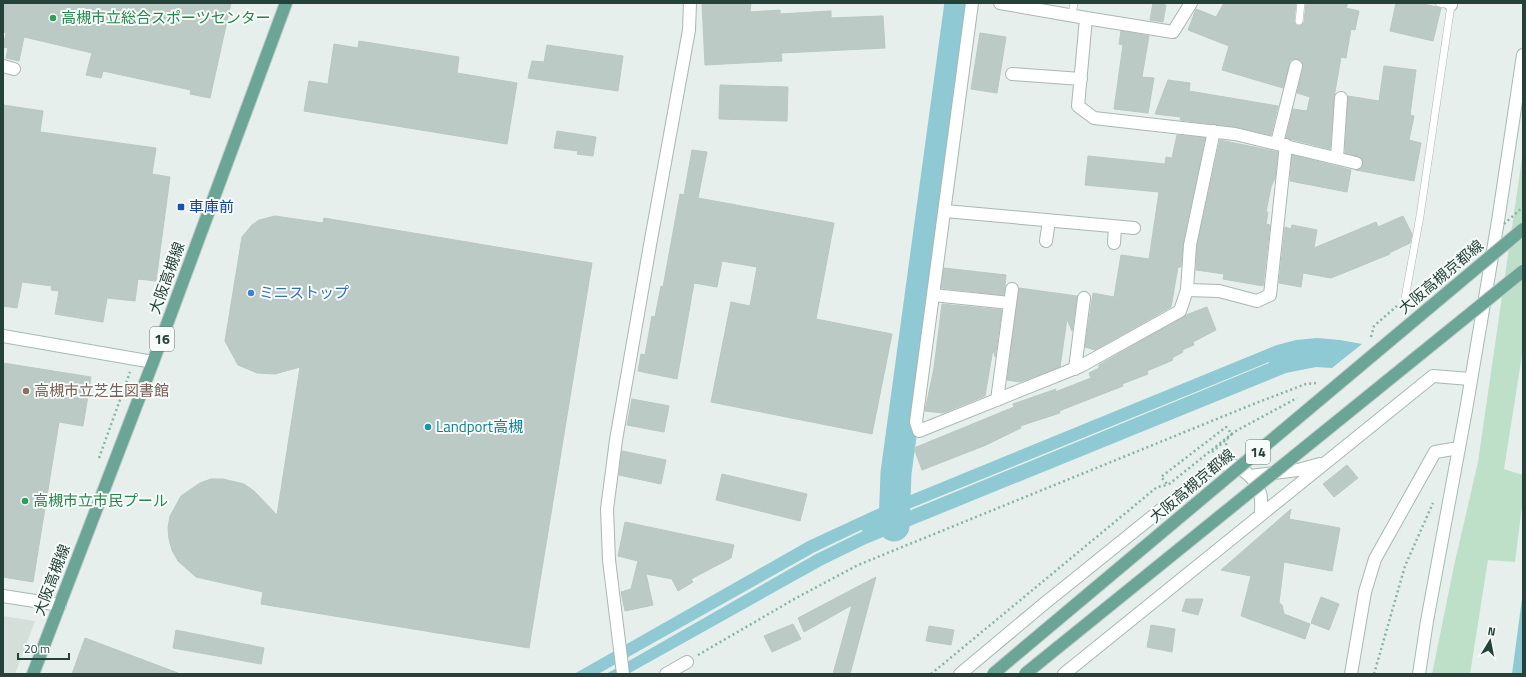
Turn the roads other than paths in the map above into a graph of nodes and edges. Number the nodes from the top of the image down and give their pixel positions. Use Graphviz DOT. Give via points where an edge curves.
graph roads {
  1 [pos="286,3"];
  2 [pos="690,3"];
  3 [pos="972,3"];
  4 [pos="1000,3"];
  5 [pos="1074,3"];
  6 [pos="1191,3"];
  7 [pos="1301,3"];
  8 [pos="1447,4"];
  9 [pos="1072,15"];
  10 [pos="1086,18"];
  11 [pos="1299,21"];
  12 [pos="1523,55"];
  13 [pos="1296,66"];
  14 [pos="1012,74"];
  15 [pos="1081,79"];
  16 [pos="1342,98"];
  17 [pos="1214,131"];
  18 [pos="1281,144"];
  19 [pos="1337,158"];
  20 [pos="1356,163"];
  21 [pos="945,211"];
  22 [pos="1049,221"];
  23 [pos="1115,227"];
  24 [pos="1134,228"];
  25 [pos="1523,229"];
  26 [pos="1046,241"];
  27 [pos="1114,243"];
  28 [pos="1523,271"];
  29 [pos="1012,288"];
  30 [pos="1187,290"];
  31 [pos="933,295"];
  32 [pos="1084,298"];
  33 [pos="1405,298"];
  34 [pos="1010,303"];
  35 [pos="3,336"];
  36 [pos="153,362"];
  37 [pos="1075,369"];
  38 [pos="1470,379"];
  39 [pos="997,400"];
  40 [pos="1459,448"];
  41 [pos="1325,463"];
  42 [pos="1250,476"];
  43 [pos="1261,514"];
  44 [pos="3,596"];
  45 [pos="60,605"];
  46 [pos="687,662"];
  47 [pos="33,674"];
  48 [pos="623,674"];
  49 [pos="666,674"];
  50 [pos="960,674"];
  51 [pos="992,674"];
  52 [pos="1025,674"];
  53 [pos="1064,674"];
  54 [pos="1351,674"];
  55 [pos="1419,674"];
  1 -- 36 [label="main road, 大阪高槻線 / 16"];
  2 -- 48 [label="street" via="689,30 616,440 607,509 609,560"];
  3 -- 21 [label="street"];
  4 -- 9 [label="street"];
  5 -- 9 [label="lane"];
  6 -- 10 [label="street" via="1173,32"];
  7 -- 11 [label="lane"];
  8 -- 33 [label="lane" via="1420,216"];
  9 -- 10 [label="street"];
  10 -- 15 [label="street"];
  12 -- 38 [label="street" via="1498,221"];
  13 -- 18 [label="street"];
  14 -- 15 [label="street"];
  15 -- 17 [label="street" via="1078,106 1094,118"];
  16 -- 19 [label="street"];
  17 -- 18 [label="street"];
  17 -- 30 [label="street" via="1190,245"];
  18 -- 19 [label="street"];
  18 -- 30 [label="street" via="1270,295 1257,300 1219,291"];
  19 -- 20 [label="street"];
  21 -- 22 [label="street"];
  21 -- 31 [label="street"];
  22 -- 23 [label="street"];
  22 -- 26 [label="street"];
  23 -- 24 [label="street"];
  23 -- 27 [label="street"];
  25 -- 51 [label="main road, 大阪高槻京都線 / 14, bridge"];
  28 -- 52 [label="main road, 14, bridge"];
  29 -- 34 [label="street"];
  30 -- 37 [label="street" via="1180,311"];
  31 -- 34 [label="street"];
  31 -- 39 [label="street" via="916,422 919,431"];
  32 -- 37 [label="street"];
  34 -- 39 [label="street"];
  35 -- 36 [label="street"];
  36 -- 45 [label="main road, 大阪高槻線 / 16"];
  37 -- 39 [label="street"];
  38 -- 40 [label="street"];
  38 -- 41 [label="street" via="1433,376"];
  40 -- 54 [label="street" via="1435,452 1375,559 1365,592"];
  40 -- 55 [label="street"];
  41 -- 42 [label="street" via="1298,470"];
  41 -- 43 [label="street"];
  42 -- 43 [label="street" via="1260,491"];
  42 -- 50 [label="street" via="1231,465 1214,467"];
  43 -- 53 [label="street"];
  44 -- 45 [label="street"];
  45 -- 47 [label="main road, 大阪高槻線 / 16"];
  46 -- 49 [label="street"];
}
